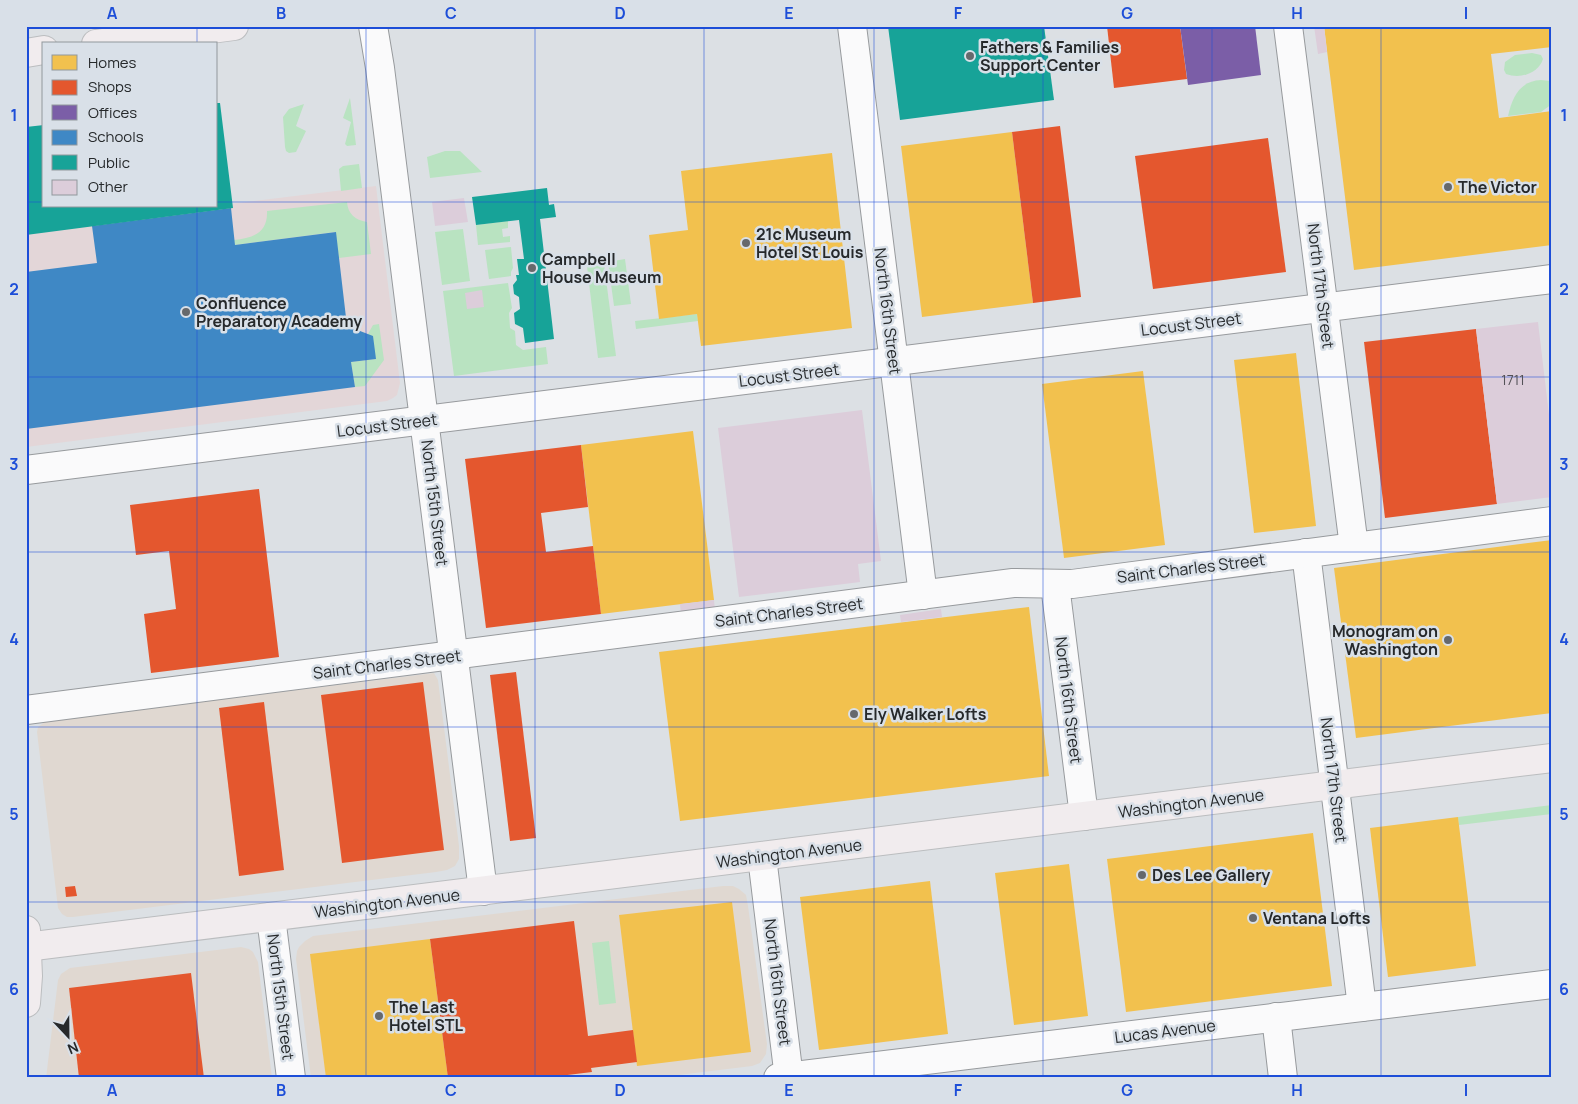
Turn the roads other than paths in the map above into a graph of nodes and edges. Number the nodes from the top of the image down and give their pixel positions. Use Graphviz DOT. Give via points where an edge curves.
graph roads {
  1 [pos="234,26"];
  2 [pos="373,26"];
  3 [pos="852,26"];
  4 [pos="1288,26"];
  5 [pos="111,42"];
  6 [pos="42,50"];
  7 [pos="26,53"];
  8 [pos="1552,279"];
  9 [pos="1323,308"];
  10 [pos="894,362"];
  11 [pos="424,420"];
  12 [pos="26,470"];
  13 [pos="1552,521"];
  14 [pos="1354,547"];
  15 [pos="1306,553"];
  16 [pos="1055,585"];
  17 [pos="923,595"];
  18 [pos="454,655"];
  19 [pos="26,710"];
  20 [pos="1552,758"];
  21 [pos="1334,785"];
  22 [pos="1084,816"];
  23 [pos="762,857"];
  24 [pos="483,891"];
  25 [pos="271,917"];
  26 [pos="27,941"];
  27 [pos="1552,984"];
  28 [pos="26,1003"];
  29 [pos="1362,1007"];
  30 [pos="1276,1017"];
  31 [pos="785,1077"];
  32 [pos="291,1078"];
  33 [pos="1283,1078"];
  1 -- 5 [label="main road"];
  2 -- 11 [label="street, North 15th Street"];
  3 -- 10 [label="street, North 16th Street"];
  4 -- 9 [label="street, North 17th Street"];
  6 -- 7 [label="main road"];
  8 -- 9 [label="street, Locust Street"];
  9 -- 10 [label="street, Locust Street"];
  9 -- 14 [label="street, North 17th Street"];
  10 -- 11 [label="street, Locust Street"];
  10 -- 17 [label="street, North 16th Street"];
  11 -- 12 [label="street, Locust Street"];
  11 -- 18 [label="street, North 15th Street"];
  13 -- 14 [label="street, Saint Charles Street"];
  14 -- 15 [label="street, Saint Charles Street"];
  15 -- 16 [label="street, Saint Charles Street"];
  15 -- 21 [label="street, North 17th Street"];
  16 -- 17 [label="street, Saint Charles Street" via="1013,583"];
  16 -- 22 [label="street, North 16th Street"];
  17 -- 18 [label="street, Saint Charles Street"];
  18 -- 19 [label="street, Saint Charles Street"];
  18 -- 24 [label="street, North 15th Street"];
  20 -- 21 [label="main road, Washington Avenue"];
  21 -- 22 [label="main road, Washington Avenue"];
  21 -- 29 [label="street, North 17th Street"];
  22 -- 23 [label="main road, Washington Avenue"];
  23 -- 24 [label="main road, Washington Avenue"];
  23 -- 31 [label="street, North 16th Street"];
  24 -- 25 [label="main road, Washington Avenue"];
  25 -- 26 [label="main road, Washington Avenue"];
  25 -- 32 [label="street, North 15th Street"];
  26 -- 28 [label="main road"];
  27 -- 29 [label="street, Lucas Avenue"];
  29 -- 30 [label="street, Lucas Avenue"];
  30 -- 31 [label="street, Lucas Avenue"];
  30 -- 33 [label="street"];
}
